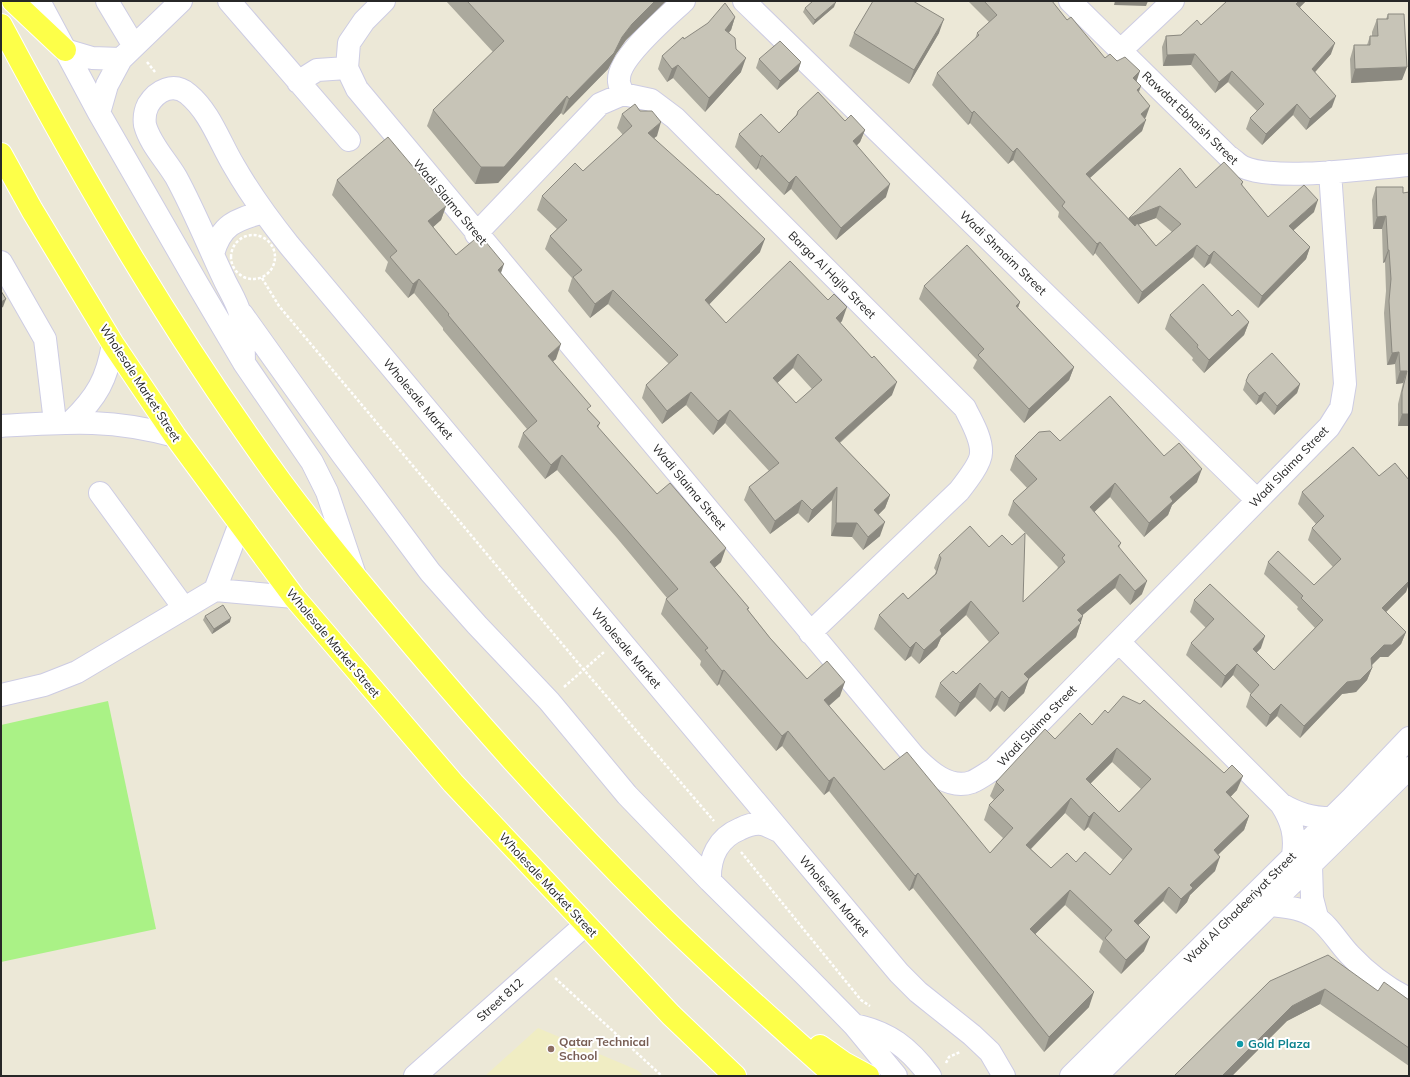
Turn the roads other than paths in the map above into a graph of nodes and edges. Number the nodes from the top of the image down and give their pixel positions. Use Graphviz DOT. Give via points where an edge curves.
graph roads {
  1 [pos="13,1"];
  2 [pos="39,1"];
  3 [pos="107,1"];
  4 [pos="181,1"];
  5 [pos="229,1"];
  6 [pos="384,1"];
  7 [pos="684,1"];
  8 [pos="1070,1"];
  9 [pos="1173,1"];
  10 [pos="748,3"];
  11 [pos="1,25"];
  12 [pos="65,50"];
  13 [pos="1121,50"];
  14 [pos="128,53"];
  15 [pos="347,68"];
  16 [pos="298,82"];
  17 [pos="623,94"];
  18 [pos="99,113"];
  19 [pos="349,140"];
  20 [pos="1,154"];
  21 [pos="1409,165"];
  22 [pos="1330,172"];
  23 [pos="263,212"];
  24 [pos="476,234"];
  25 [pos="213,254"];
  26 [pos="1,262"];
  27 [pos="237,306"];
  28 [pos="113,344"];
  29 [pos="244,363"];
  30 [pos="63,422"];
  31 [pos="1,426"];
  32 [pos="288,427"];
  33 [pos="174,436"];
  34 [pos="342,454"];
  35 [pos="100,494"];
  36 [pos="1257,500"];
  37 [pos="239,526"];
  38 [pos="356,579"];
  39 [pos="215,590"];
  40 [pos="294,597"];
  41 [pos="184,608"];
  42 [pos="810,633"];
  43 [pos="1119,642"];
  44 [pos="1,695"];
  45 [pos="1409,738"];
  46 [pos="1409,768"];
  47 [pos="1281,804"];
  48 [pos="1331,818"];
  49 [pos="779,830"];
  50 [pos="1302,861"];
  51 [pos="710,881"];
  52 [pos="1271,905"];
  53 [pos="1317,917"];
  54 [pos="586,925"];
  55 [pos="1409,999"];
  56 [pos="776,1023"];
  57 [pos="854,1025"];
  58 [pos="938,1067"];
  59 [pos="423,1074"];
  60 [pos="1002,1074"];
  61 [pos="734,1076"];
  62 [pos="835,1076"];
  63 [pos="868,1076"];
  64 [pos="896,1076"];
  65 [pos="1070,1076"];
  66 [pos="1096,1076"];
  1 -- 12 [label="main road"];
  2 -- 12 [label="street"];
  3 -- 14 [label="street"];
  4 -- 14 [label="street"];
  5 -- 16 [label="street"];
  6 -- 15 [label="street, Wadi Slaima Street" via="364,21 349,43"];
  7 -- 17 [label="street" via="634,50 621,68 618,80"];
  8 -- 13 [label="street, Rawdat Ebhaish Street"];
  9 -- 13 [label="street"];
  10 -- 36 [label="street, Wadi Shmaim Street"];
  11 -- 38 [label="main road" via="105,213 169,317 282,482"];
  12 -- 14 [label="street" via="92,58"];
  12 -- 18 [label="street"];
  13 -- 22 [label="street, Rawdat Ebhaish Street" via="1242,167 1285,174"];
  14 -- 18 [label="street" via="108,85"];
  15 -- 16 [label="street" via="317,70"];
  15 -- 24 [label="street, Wadi Slaima Street" via="356,89"];
  16 -- 19 [label="street"];
  17 -- 24 [label="street" via="600,104"];
  17 -- 42 [label="street, Barga Al Hajla Street" via="651,100 674,118 965,408 976,433 981,454 972,474 959,491"];
  18 -- 29 [label="street"];
  20 -- 28 [label="main road, Wholesale Market Street"];
  21 -- 22 [label="street, Rawdat Ebhaish Street"];
  22 -- 36 [label="street, Wadi Slaima Street" via="1345,384 1341,408 1329,427"];
  23 -- 25 [label="street" via="244,216 228,226 216,242"];
  23 -- 25 [label="street, Wholesale Market" via="197,103 178,89 168,88 152,98 144,115 145,125 151,140 180,184"];
  23 -- 49 [label="street, Wholesale Market"];
  24 -- 42 [label="street, Wadi Slaima Street"];
  25 -- 27 [label="street"];
  26 -- 30 [label="street" via="44,339"];
  27 -- 29 [label="street" via="244,338"];
  27 -- 34 [label="street"];
  28 -- 30 [label="street" via="109,367 101,388 88,406"];
  28 -- 33 [label="main road, Wholesale Market Street"];
  29 -- 32 [label="street"];
  30 -- 31 [label="street"];
  30 -- 33 [label="street" via="123,424"];
  32 -- 34 [label="street"];
  32 -- 38 [label="street" via="312,462 328,492"];
  33 -- 37 [label="main road, Wholesale Market Street"];
  34 -- 51 [label="street" via="430,572 549,700 627,795"];
  35 -- 41 [label="street"];
  36 -- 43 [label="street, Wadi Slaima Street"];
  37 -- 39 [label="street"];
  37 -- 40 [label="main road, Wholesale Market Street"];
  38 -- 56 [label="main road" via="466,708 567,818 656,911"];
  39 -- 40 [label="street"];
  39 -- 41 [label="street"];
  40 -- 54 [label="main road, Wholesale Market Street" via="452,783"];
  41 -- 44 [label="street" via="78,672 44,685"];
  42 -- 43 [label="street, Wadi Slaima Street" via="914,756 931,773 951,782 971,782 994,769"];
  43 -- 47 [label="street"];
  45 -- 48 [label="street, Wadi Al Ghadeeriyat Street"];
  46 -- 50 [label="street, Wadi Al Ghadeeriyat Street"];
  47 -- 48 [label="street" via="1305,816"];
  47 -- 50 [label="street" via="1293,828"];
  48 -- 50 [label="street, Wadi Al Ghadeeriyat Street"];
  49 -- 51 [label="street" via="761,824 746,826 727,836 714,853 709,867"];
  49 -- 60 [label="street, Wholesale Market" via="899,972 918,992 990,1052"];
  50 -- 52 [label="street, Wadi Al Ghadeeriyat Street"];
  50 -- 53 [label="street"];
  50 -- 65 [label="street, Wadi Al Ghadeeriyat Street"];
  51 -- 57 [label="street"];
  52 -- 53 [label="street" via="1302,910"];
  52 -- 66 [label="street, Wadi Al Ghadeeriyat Street"];
  53 -- 55 [label="street" via="1350,955 1376,979"];
  54 -- 59 [label="street, Street 812" via="540,964"];
  54 -- 61 [label="main road, Wholesale Market Street" via="671,1016"];
  56 -- 62 [label="main road"];
  56 -- 63 [label="main road" via="804,1036"];
  57 -- 58 [label="street" via="900,1044 919,1061"];
  57 -- 64 [label="street"];
}
